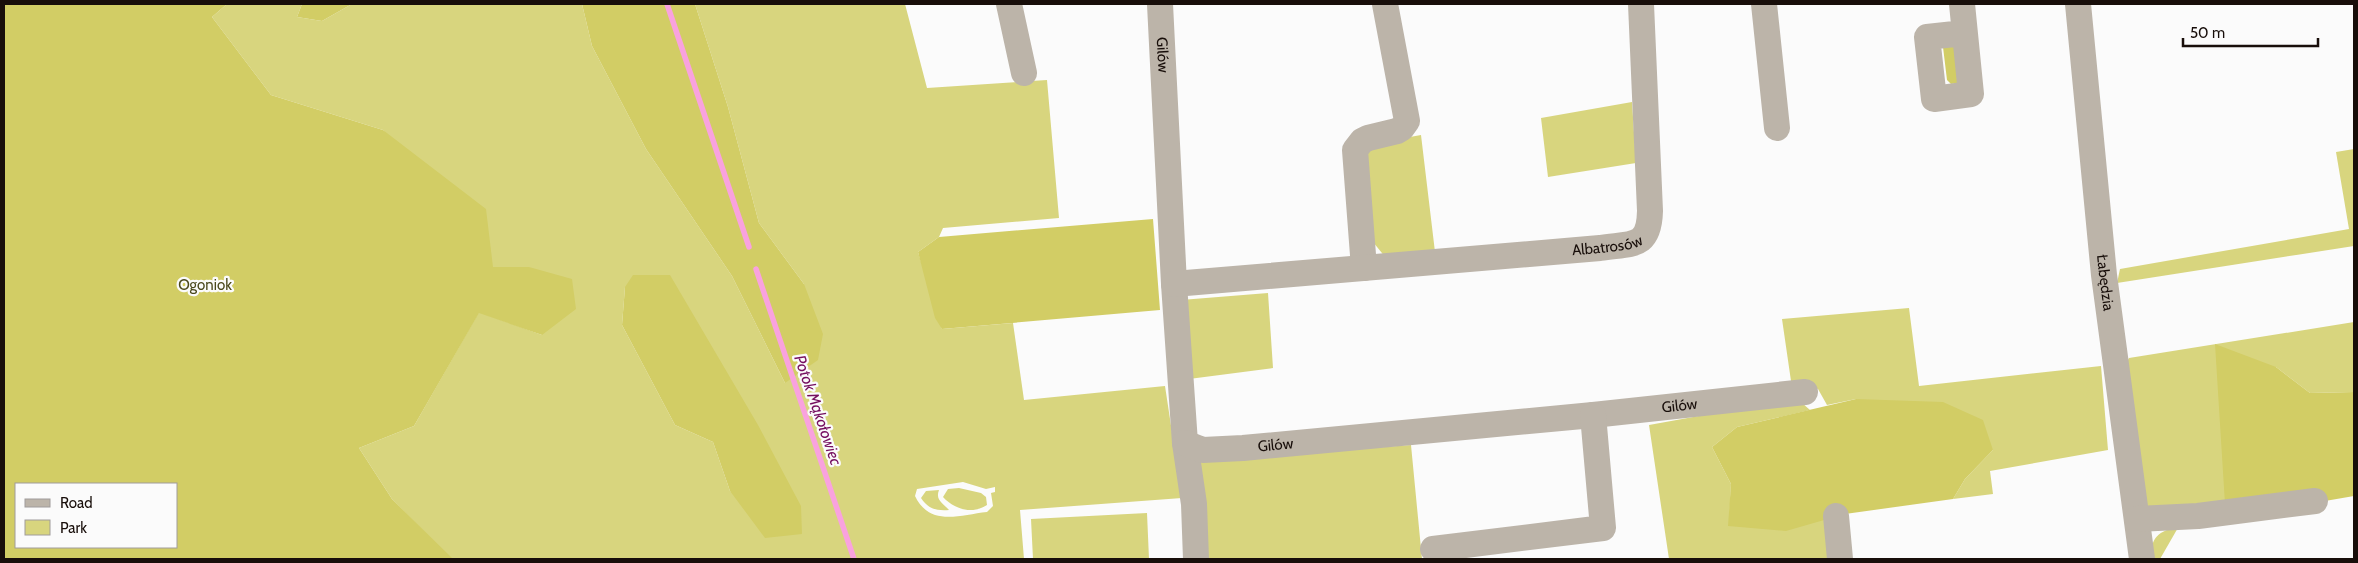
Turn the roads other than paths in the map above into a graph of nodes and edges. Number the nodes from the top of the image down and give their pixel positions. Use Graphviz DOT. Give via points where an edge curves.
graph roads {
  1 [pos="1009,4"];
  2 [pos="1160,4"];
  3 [pos="1385,4"];
  4 [pos="1641,4"];
  5 [pos="1764,4"];
  6 [pos="1962,4"];
  7 [pos="2078,4"];
  8 [pos="1964,33"];
  9 [pos="1024,73"];
  10 [pos="1778,128"];
  11 [pos="1364,268"];
  12 [pos="1174,284"];
  13 [pos="1805,392"];
  14 [pos="1593,415"];
  15 [pos="1186,443"];
  16 [pos="2315,501"];
  17 [pos="1836,516"];
  18 [pos="2137,520"];
  19 [pos="1433,549"];
  20 [pos="1196,559"];
  21 [pos="1840,559"];
  22 [pos="2142,559"];
  1 -- 9 [label="street"];
  2 -- 12 [label="street, Gilów"];
  3 -- 11 [label="street" via="1407,121 1397,131 1362,141 1355,150"];
  4 -- 11 [label="street, Albatrosów" via="1650,211 1650,228 1644,238 1600,248"];
  5 -- 10 [label="street"];
  6 -- 8 [label="street"];
  7 -- 18 [label="street, Łabędzia" via="2114,275"];
  11 -- 12 [label="street, Albatrosów"];
  12 -- 15 [label="street, Gilów"];
  13 -- 14 [label="street, Gilów"];
  14 -- 15 [label="street, Gilów" via="1244,448 1203,450"];
  14 -- 19 [label="street" via="1603,528"];
  15 -- 20 [label="street" via="1194,504"];
  16 -- 18 [label="street"];
  17 -- 21 [label="street"];
  18 -- 22 [label="street, Łabędzia"];
}
